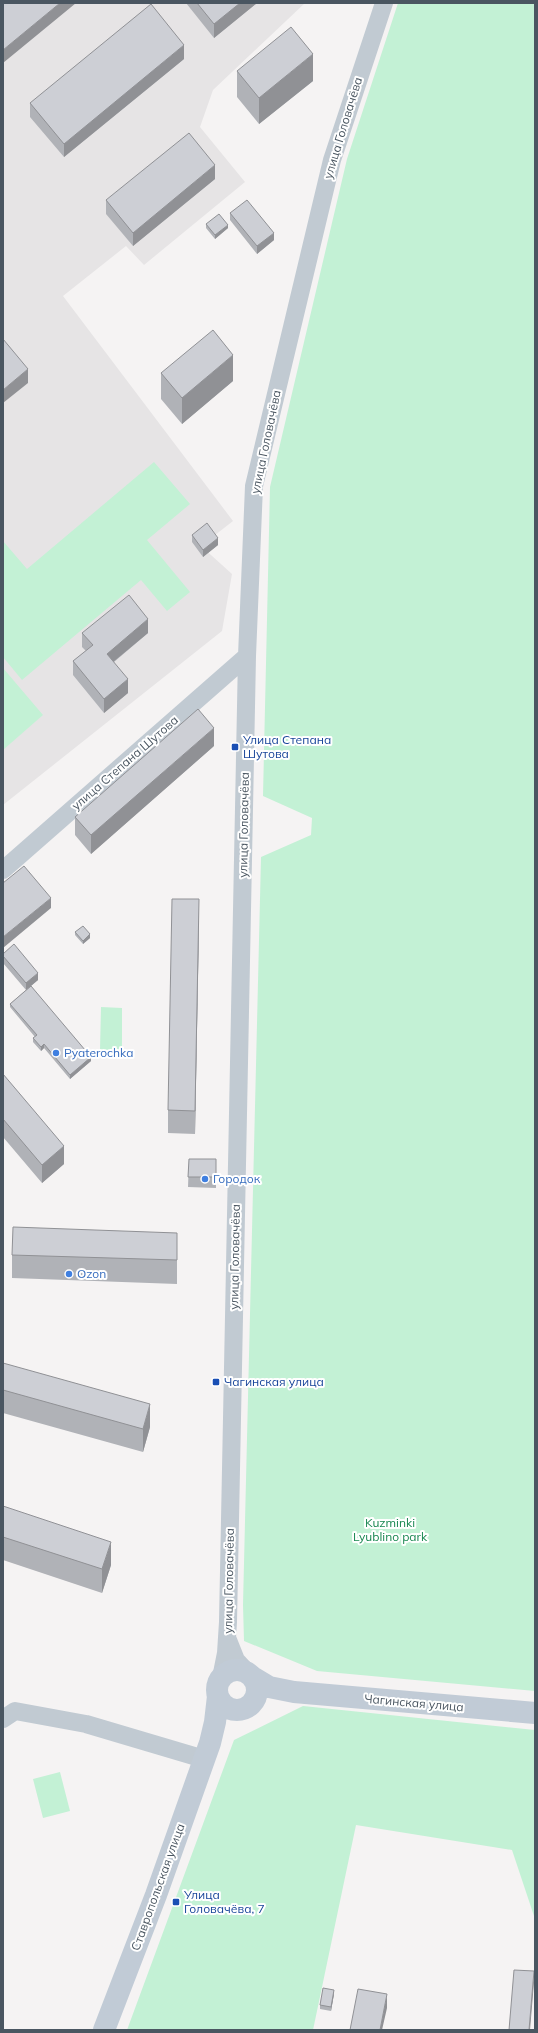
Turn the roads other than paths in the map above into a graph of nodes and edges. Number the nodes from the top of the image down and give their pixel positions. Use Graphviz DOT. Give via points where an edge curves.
graph roads {
  1 [pos="384,3"];
  2 [pos="247,656"];
  3 [pos="3,870"];
  4 [pos="228,1640"];
  5 [pos="252,1676"];
  6 [pos="219,1687"];
  7 [pos="294,1692"];
  8 [pos="246,1708"];
  9 [pos="535,1714"];
  10 [pos="3,1719"];
  11 [pos="207,1751"];
  12 [pos="104,2030"];
  1 -- 2 [label="street, улица Головачёва" via="332,160 254,486"];
  2 -- 3 [label="street, улица Степана Шутова"];
  2 -- 4 [label="street, улица Головачёва"];
  4 -- 5 [label="street, улица Головачёва" via="236,1660"];
  4 -- 6 [label="street, улица Головачёва"];
  5 -- 6 [label="street" via="238,1670 231,1671"];
  5 -- 7 [label="street, Чагинская улица" via="269,1687"];
  5 -- 8 [label="street" via="258,1691 253,1702"];
  6 -- 8 [label="street" via="225,1706 231,1709"];
  6 -- 11 [label="street, Ставропольская улица" via="215,1722"];
  7 -- 8 [label="street, Чагинская улица" via="271,1697"];
  7 -- 9 [label="street, Чагинская улица"];
  8 -- 11 [label="street, Ставропольская улица" via="222,1726"];
  10 -- 11 [label="street" via="15,1711"];
  11 -- 12 [label="street, Ставропольская улица" via="156,1895"];
}
